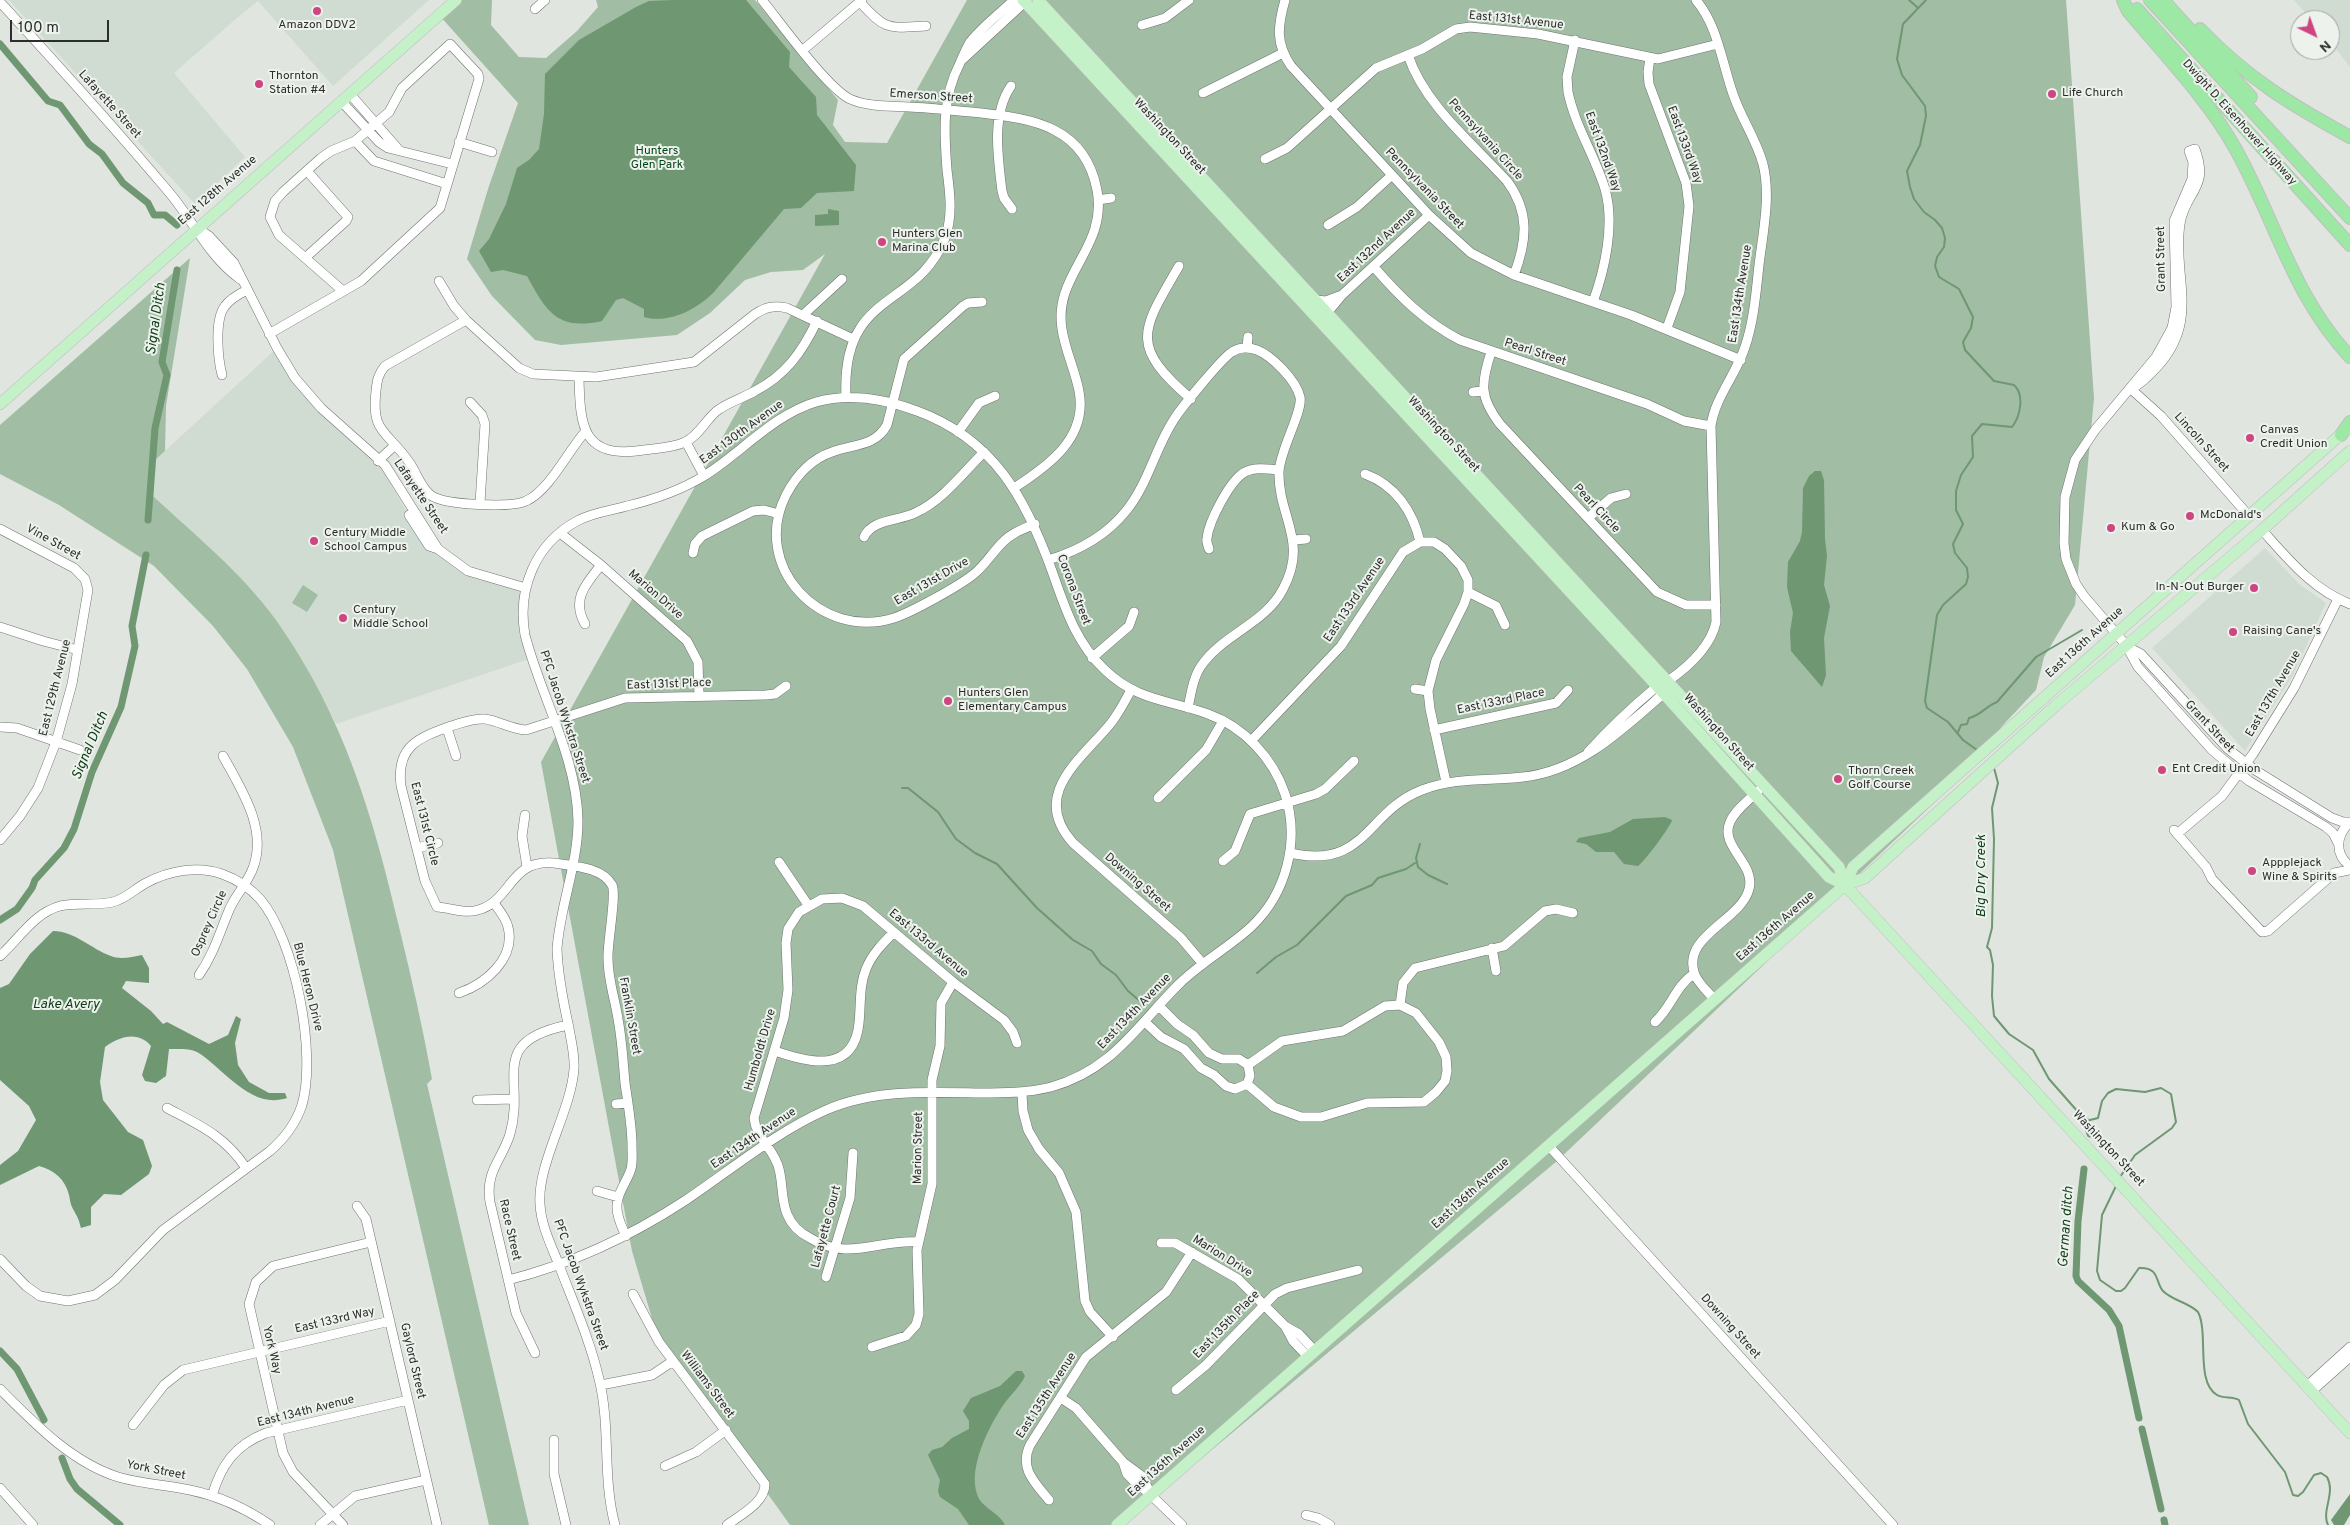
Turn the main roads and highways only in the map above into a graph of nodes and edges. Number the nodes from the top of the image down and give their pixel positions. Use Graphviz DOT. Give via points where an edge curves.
graph roads {
  1 [pos="456,0"];
  2 [pos="1038,0"];
  3 [pos="2123,0"];
  4 [pos="2128,0"];
  5 [pos="2136,0"];
  6 [pos="2150,0"];
  7 [pos="2163,0"];
  8 [pos="2173,0"];
  9 [pos="1022,1"];
  10 [pos="2350,136"];
  11 [pos="2350,206"];
  12 [pos="2350,218"];
  13 [pos="2350,234"];
  14 [pos="2350,245"];
  15 [pos="1324,318"];
  16 [pos="2350,357"];
  17 [pos="2,398"];
  18 [pos="2350,422"];
  19 [pos="2346,431"];
  20 [pos="2350,451"];
  21 [pos="1663,686"];
  22 [pos="1845,885"];
  23 [pos="2350,1433"];
  24 [pos="1117,1525"];
  1 -- 17 [label="main road, East 128th Avenue"];
  2 -- 15 [label="main road, Washington Street" via="1315,300"];
  3 -- 16 [label="highway" via="2128,11 2234,146 2302,292"];
  4 -- 14 [label="highway, Dwight D. Eisenhower Highway"];
  5 -- 13 [label="highway"];
  6 -- 12 [label="highway"];
  7 -- 11 [label="highway, Dwight D. Eisenhower Highway"];
  8 -- 10 [label="highway" via="2218,47 2260,83 2288,103"];
  9 -- 15 [label="main road, Washington Street"];
  15 -- 21 [label="main road, Washington Street"];
  18 -- 19 [label="highway"];
  19 -- 22 [label="main road, East 136th Avenue" via="1853,867"];
  20 -- 22 [label="main road, East 136th Avenue" via="2011,745 1865,878"];
  21 -- 22 [label="main road, Washington Street" via="1829,878"];
  21 -- 22 [label="main road, Washington Street" via="1840,867"];
  22 -- 23 [label="main road, Washington Street"];
  22 -- 24 [label="main road, East 136th Avenue"];
}
